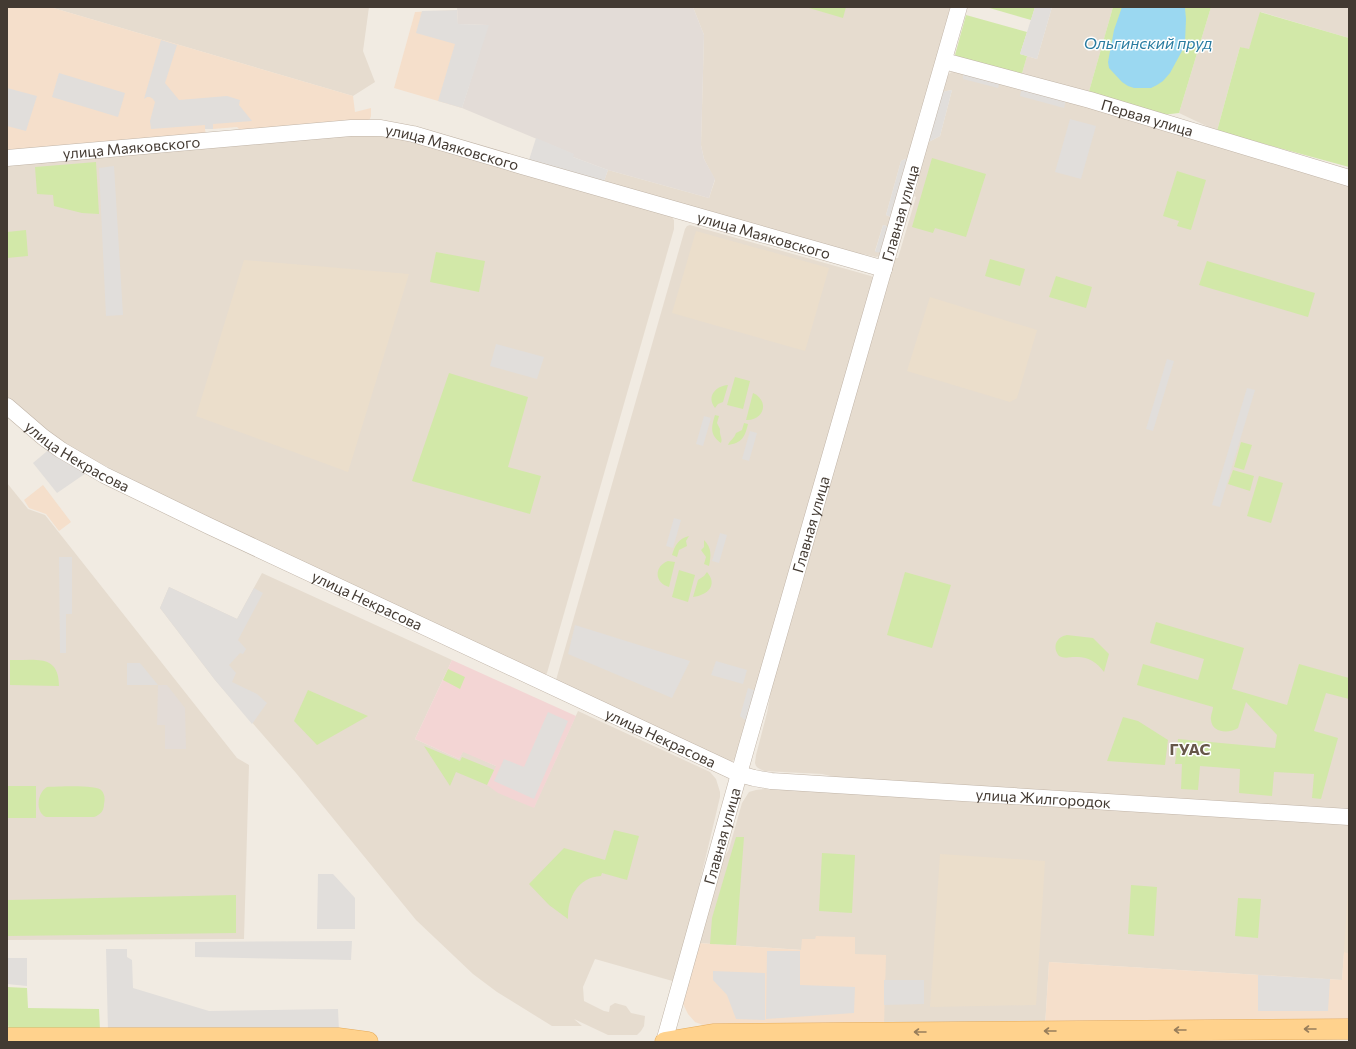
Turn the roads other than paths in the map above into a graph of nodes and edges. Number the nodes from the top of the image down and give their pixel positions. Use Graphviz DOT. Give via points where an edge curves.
graph roads {
  1 [pos="959,7"];
  2 [pos="944,61"];
  3 [pos="7,158"];
  4 [pos="1349,178"];
  5 [pos="884,269"];
  6 [pos="7,406"];
  7 [pos="739,774"];
  8 [pos="1349,817"];
  9 [pos="1349,1029"];
  10 [pos="7,1038"];
  11 [pos="368,1042"];
  12 [pos="664,1042"];
  1 -- 2 [label="street, Главная улица"];
  2 -- 4 [label="street, Первая улица" via="1090,100"];
  2 -- 5 [label="street, Главная улица"];
  3 -- 5 [label="street, улица Маяковского" via="351,128 381,128 413,134"];
  5 -- 7 [label="street, Главная улица"];
  6 -- 7 [label="street, улица Некрасова" via="61,450 104,475"];
  7 -- 8 [label="street, улица Жилгородок" via="771,781"];
  7 -- 12 [label="street, Главная улица"];
  9 -- 12 [label="main road, one-way" via="713,1034"];
  10 -- 11 [label="main road" via="338,1038"];
}
